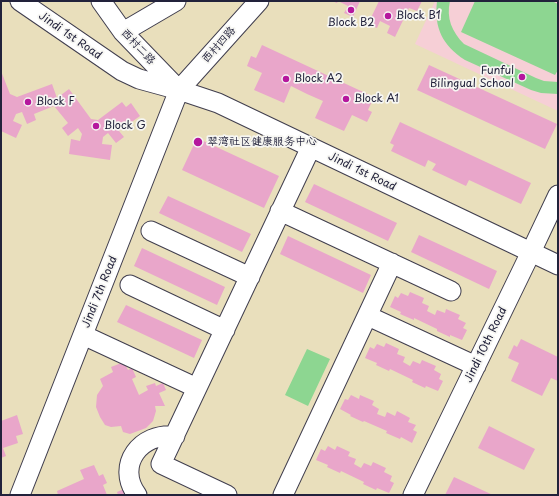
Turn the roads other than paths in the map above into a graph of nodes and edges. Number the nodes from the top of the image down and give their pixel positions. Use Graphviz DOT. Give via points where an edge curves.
graph roads {
  1 [pos="20,1"];
  2 [pos="101,1"];
  3 [pos="176,1"];
  4 [pos="259,1"];
  5 [pos="123,32"];
  6 [pos="179,90"];
  7 [pos="311,147"];
  8 [pos="558,195"];
  9 [pos="280,212"];
  10 [pos="151,231"];
  11 [pos="531,252"];
  12 [pos="392,263"];
  13 [pos="558,265"];
  14 [pos="250,277"];
  15 [pos="130,286"];
  16 [pos="451,291"];
  17 [pos="368,316"];
  18 [pos="225,330"];
  19 [pos="83,335"];
  20 [pos="476,366"];
  21 [pos="197,388"];
  22 [pos="175,436"];
  23 [pos="20,495"];
  24 [pos="137,495"];
  25 [pos="228,495"];
  26 [pos="283,495"];
  27 [pos="413,495"];
  1 -- 6 [label="street, Jindi 1st Road" via="122,71 139,79"];
  2 -- 5 [label="street, 西村二路"];
  3 -- 5 [label="street"];
  4 -- 6 [label="street, 西村四路"];
  5 -- 6 [label="street, 西村二路"];
  6 -- 7 [label="street, Jindi 1st Road" via="218,103"];
  6 -- 19 [label="street, Jindi 7th Road"];
  7 -- 9 [label="street"];
  7 -- 11 [label="street, Jindi 1st Road"];
  8 -- 11 [label="street, Jindi 10th Road"];
  9 -- 12 [label="street"];
  9 -- 14 [label="street"];
  10 -- 14 [label="street"];
  11 -- 13 [label="street, Jindi 1st Road"];
  11 -- 20 [label="street, Jindi 10th Road"];
  12 -- 16 [label="street"];
  12 -- 17 [label="street"];
  14 -- 18 [label="street"];
  15 -- 18 [label="street"];
  17 -- 20 [label="street"];
  17 -- 26 [label="street"];
  18 -- 21 [label="street"];
  19 -- 21 [label="street"];
  19 -- 23 [label="street, Jindi 7th Road"];
  20 -- 27 [label="street, Jindi 10th Road"];
  21 -- 22 [label="street"];
  22 -- 24 [label="street" via="158,436 138,448 129,471 132,487"];
  22 -- 25 [label="street" via="161,464"];
}
